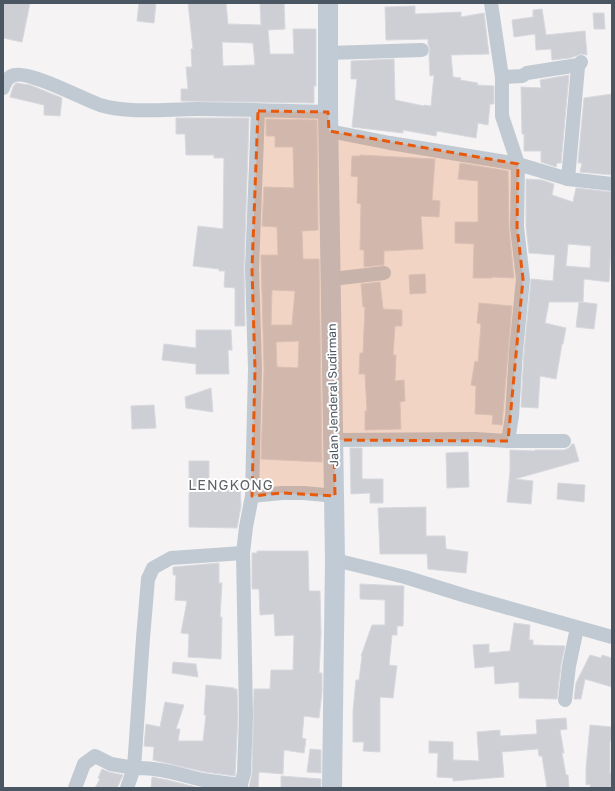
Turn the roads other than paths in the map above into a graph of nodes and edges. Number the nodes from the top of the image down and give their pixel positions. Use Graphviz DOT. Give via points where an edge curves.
graph roads {
  1 [pos="328,3"];
  2 [pos="491,3"];
  3 [pos="422,50"];
  4 [pos="329,53"];
  5 [pos="502,77"];
  6 [pos="3,88"];
  7 [pos="258,111"];
  8 [pos="328,121"];
  9 [pos="518,164"];
  10 [pos="568,178"];
  11 [pos="612,184"];
  12 [pos="384,273"];
  13 [pos="332,278"];
  14 [pos="334,440"];
  15 [pos="564,440"];
  16 [pos="508,441"];
  17 [pos="252,496"];
  18 [pos="335,496"];
  19 [pos="243,553"];
  20 [pos="335,560"];
  21 [pos="577,628"];
  22 [pos="612,637"];
  23 [pos="565,700"];
  24 [pos="134,768"];
  25 [pos="240,787"];
  26 [pos="75,788"];
  27 [pos="127,788"];
  28 [pos="332,788"];
  1 -- 4 [label="main road, Jalan Jenderal Sudirman"];
  2 -- 5 [label="street"];
  3 -- 4 [label="street"];
  4 -- 8 [label="main road, Jalan Jenderal Sudirman"];
  5 -- 9 [label="street" via="502,116"];
  5 -- 10 [label="street" via="522,76 580,64"];
  6 -- 7 [label="street" via="6,80 14,75 22,75 100,104 124,110"];
  7 -- 8 [label="street"];
  7 -- 17 [label="street" via="252,262 255,369"];
  8 -- 9 [label="street" via="390,144"];
  8 -- 13 [label="main road, Jalan Jenderal Sudirman"];
  9 -- 10 [label="street"];
  9 -- 16 [label="street" via="517,227 524,279"];
  10 -- 11 [label="street"];
  12 -- 13 [label="street"];
  13 -- 14 [label="main road, Jalan Jenderal Sudirman"];
  14 -- 16 [label="street"];
  14 -- 18 [label="main road, Jalan Jenderal Sudirman"];
  15 -- 16 [label="street"];
  17 -- 18 [label="street" via="304,493"];
  17 -- 19 [label="street"];
  18 -- 20 [label="main road, Jalan Jenderal Sudirman"];
  19 -- 24 [label="street" via="171,558 153,568 148,578"];
  19 -- 25 [label="street" via="246,716 244,773"];
  20 -- 21 [label="street" via="405,576"];
  20 -- 28 [label="main road, Jalan Jenderal Sudirman"];
  21 -- 22 [label="street"];
  21 -- 23 [label="street"];
  24 -- 25 [label="street" via="151,768"];
  24 -- 26 [label="street" via="111,764 95,756 84,764"];
  24 -- 27 [label="street"];
}
